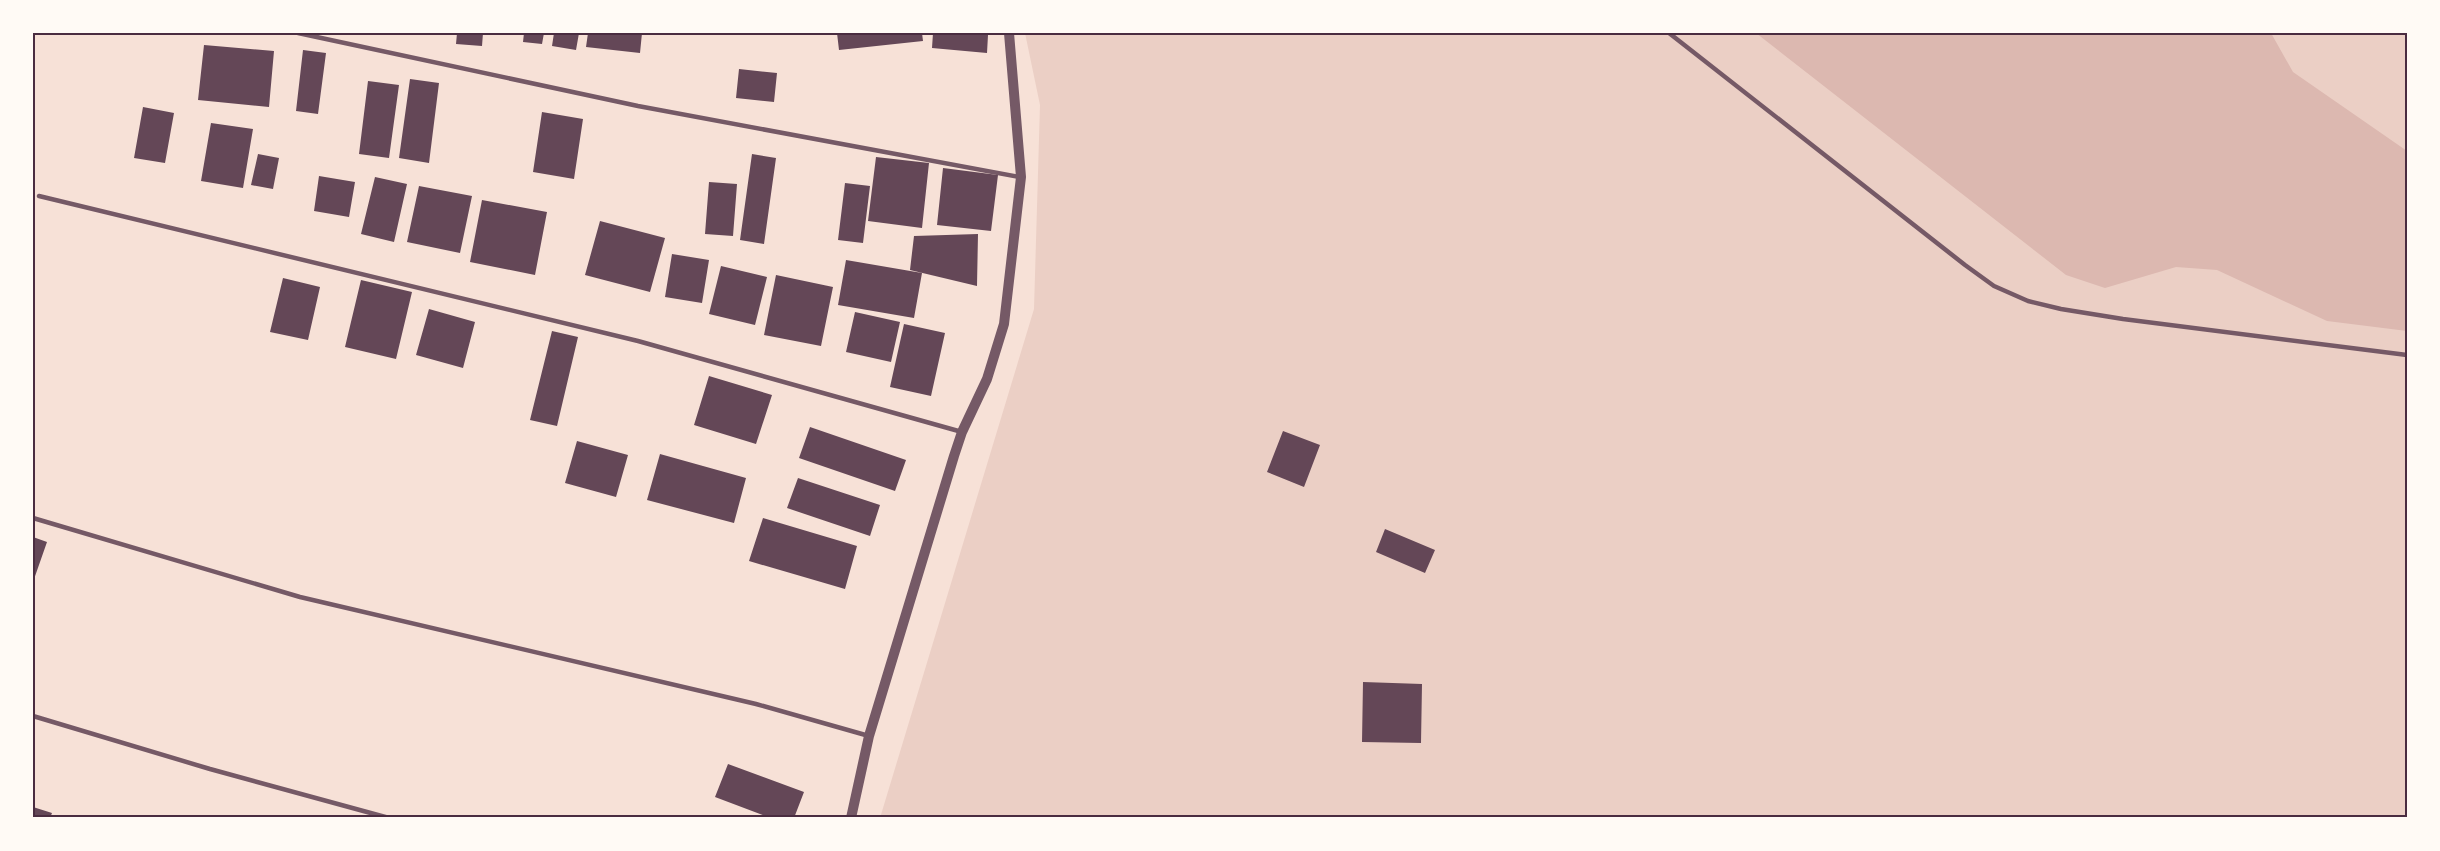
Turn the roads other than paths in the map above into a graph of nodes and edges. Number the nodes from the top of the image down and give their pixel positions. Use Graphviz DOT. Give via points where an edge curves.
graph roads {
  1 [pos="298,33"];
  2 [pos="1009,33"];
  3 [pos="1669,33"];
  4 [pos="1021,177"];
  5 [pos="39,196"];
  6 [pos="2407,356"];
  7 [pos="962,432"];
  8 [pos="33,518"];
  9 [pos="33,716"];
  10 [pos="869,736"];
  11 [pos="390,818"];
  12 [pos="851,818"];
  1 -- 4 [label="lane" via="638,106"];
  2 -- 4 [label="street"];
  3 -- 6 [label="lane" via="1965,265 1994,286 2028,301 2124,320"];
  4 -- 7 [label="street" via="1004,324 987,379"];
  5 -- 7 [label="lane" via="638,341"];
  7 -- 10 [label="street"];
  8 -- 10 [label="lane" via="300,597 756,704"];
  9 -- 11 [label="lane"];
  10 -- 12 [label="street"];
}
